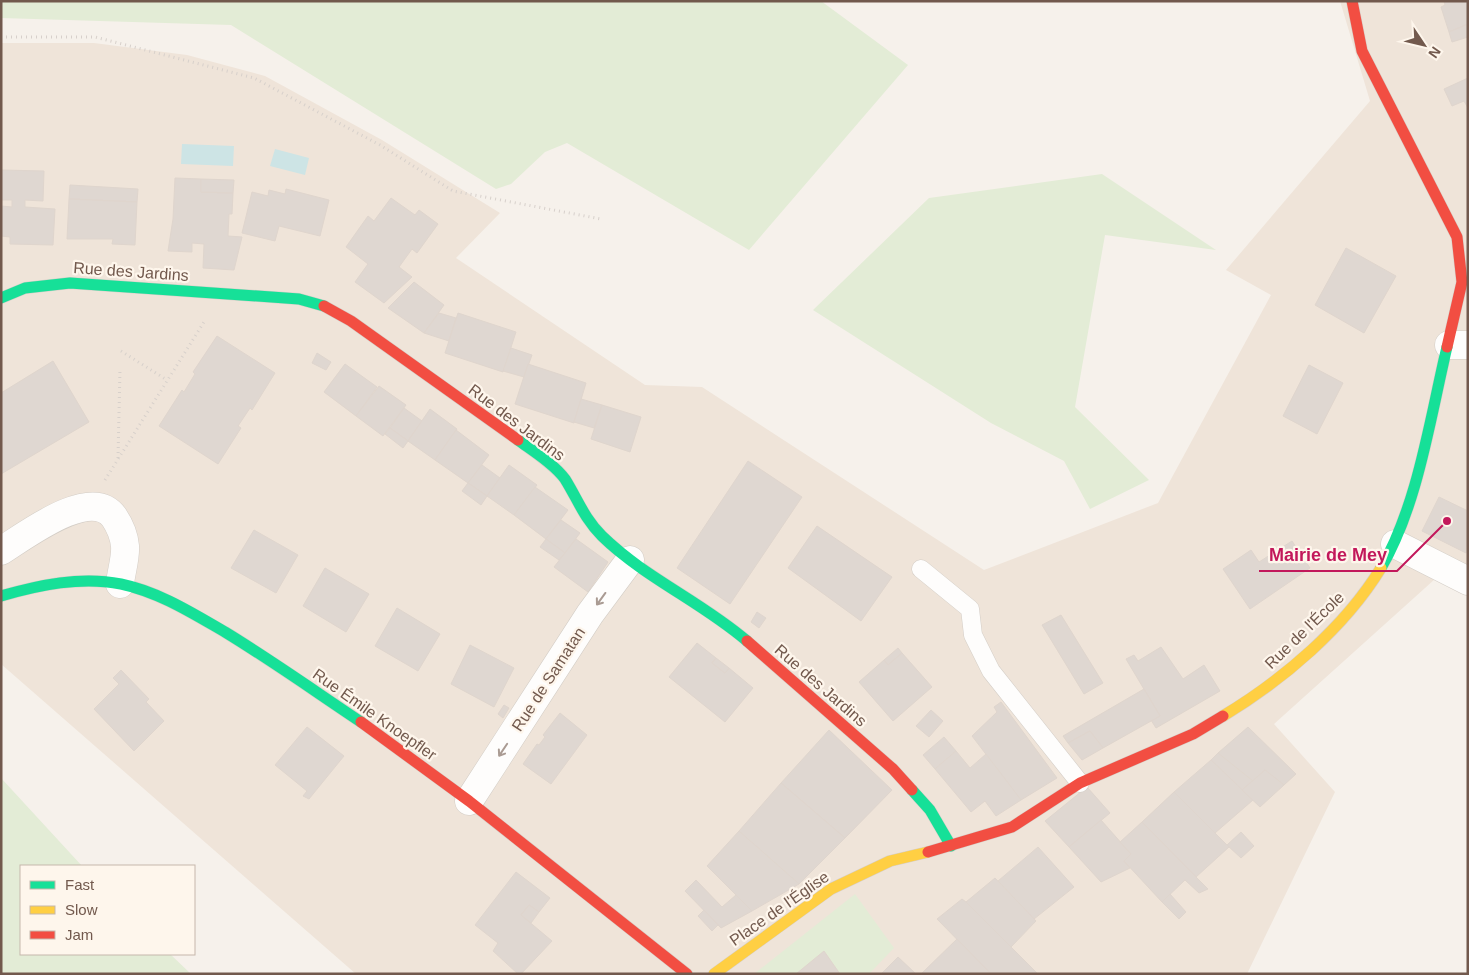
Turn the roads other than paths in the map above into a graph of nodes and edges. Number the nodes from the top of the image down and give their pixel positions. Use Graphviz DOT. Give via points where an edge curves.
graph roads {
  1 [pos="1352,1"];
  2 [pos="1,298"];
  3 [pos="1458,345"];
  4 [pos="1394,544"];
  5 [pos="1,551"];
  6 [pos="630,560"];
  7 [pos="921,569"];
  8 [pos="1468,581"];
  9 [pos="120,584"];
  10 [pos="1,596"];
  11 [pos="1080,783"];
  12 [pos="469,800"];
  13 [pos="951,846"];
  14 [pos="687,974"];
  15 [pos="714,974"];
  1 -- 3 [label="street, Rue de l'École" via="1362,51 1457,237 1462,282"];
  2 -- 6 [label="street, Rue des Jardins" via="25,288 70,283 299,299 329,308 542,459 564,478 581,511 602,536"];
  3 -- 4 [label="street, Rue de l'École"];
  4 -- 8 [label="street"];
  4 -- 11 [label="street, Rue de l'École" via="1361,597 1285,674 1193,734"];
  5 -- 9 [label="street" via="59,515 89,506 110,511 121,527 125,547"];
  6 -- 12 [label="street, Rue de Samatan, one-way" via="590,614"];
  6 -- 13 [label="street, Rue des Jardins" via="723,620 893,770 930,810"];
  7 -- 11 [label="lane" via="970,609 973,635 991,671"];
  9 -- 10 [label="street, Rue Émile Knoepfler" via="40,585"];
  9 -- 12 [label="street, Rue Émile Knoepfler" via="176,603 259,653"];
  11 -- 13 [label="street, Rue de l'École" via="1012,827"];
  12 -- 14 [label="street, Rue Émile Knoepfler"];
  13 -- 15 [label="street, Place de l'Église" via="890,861 830,889"];
}
